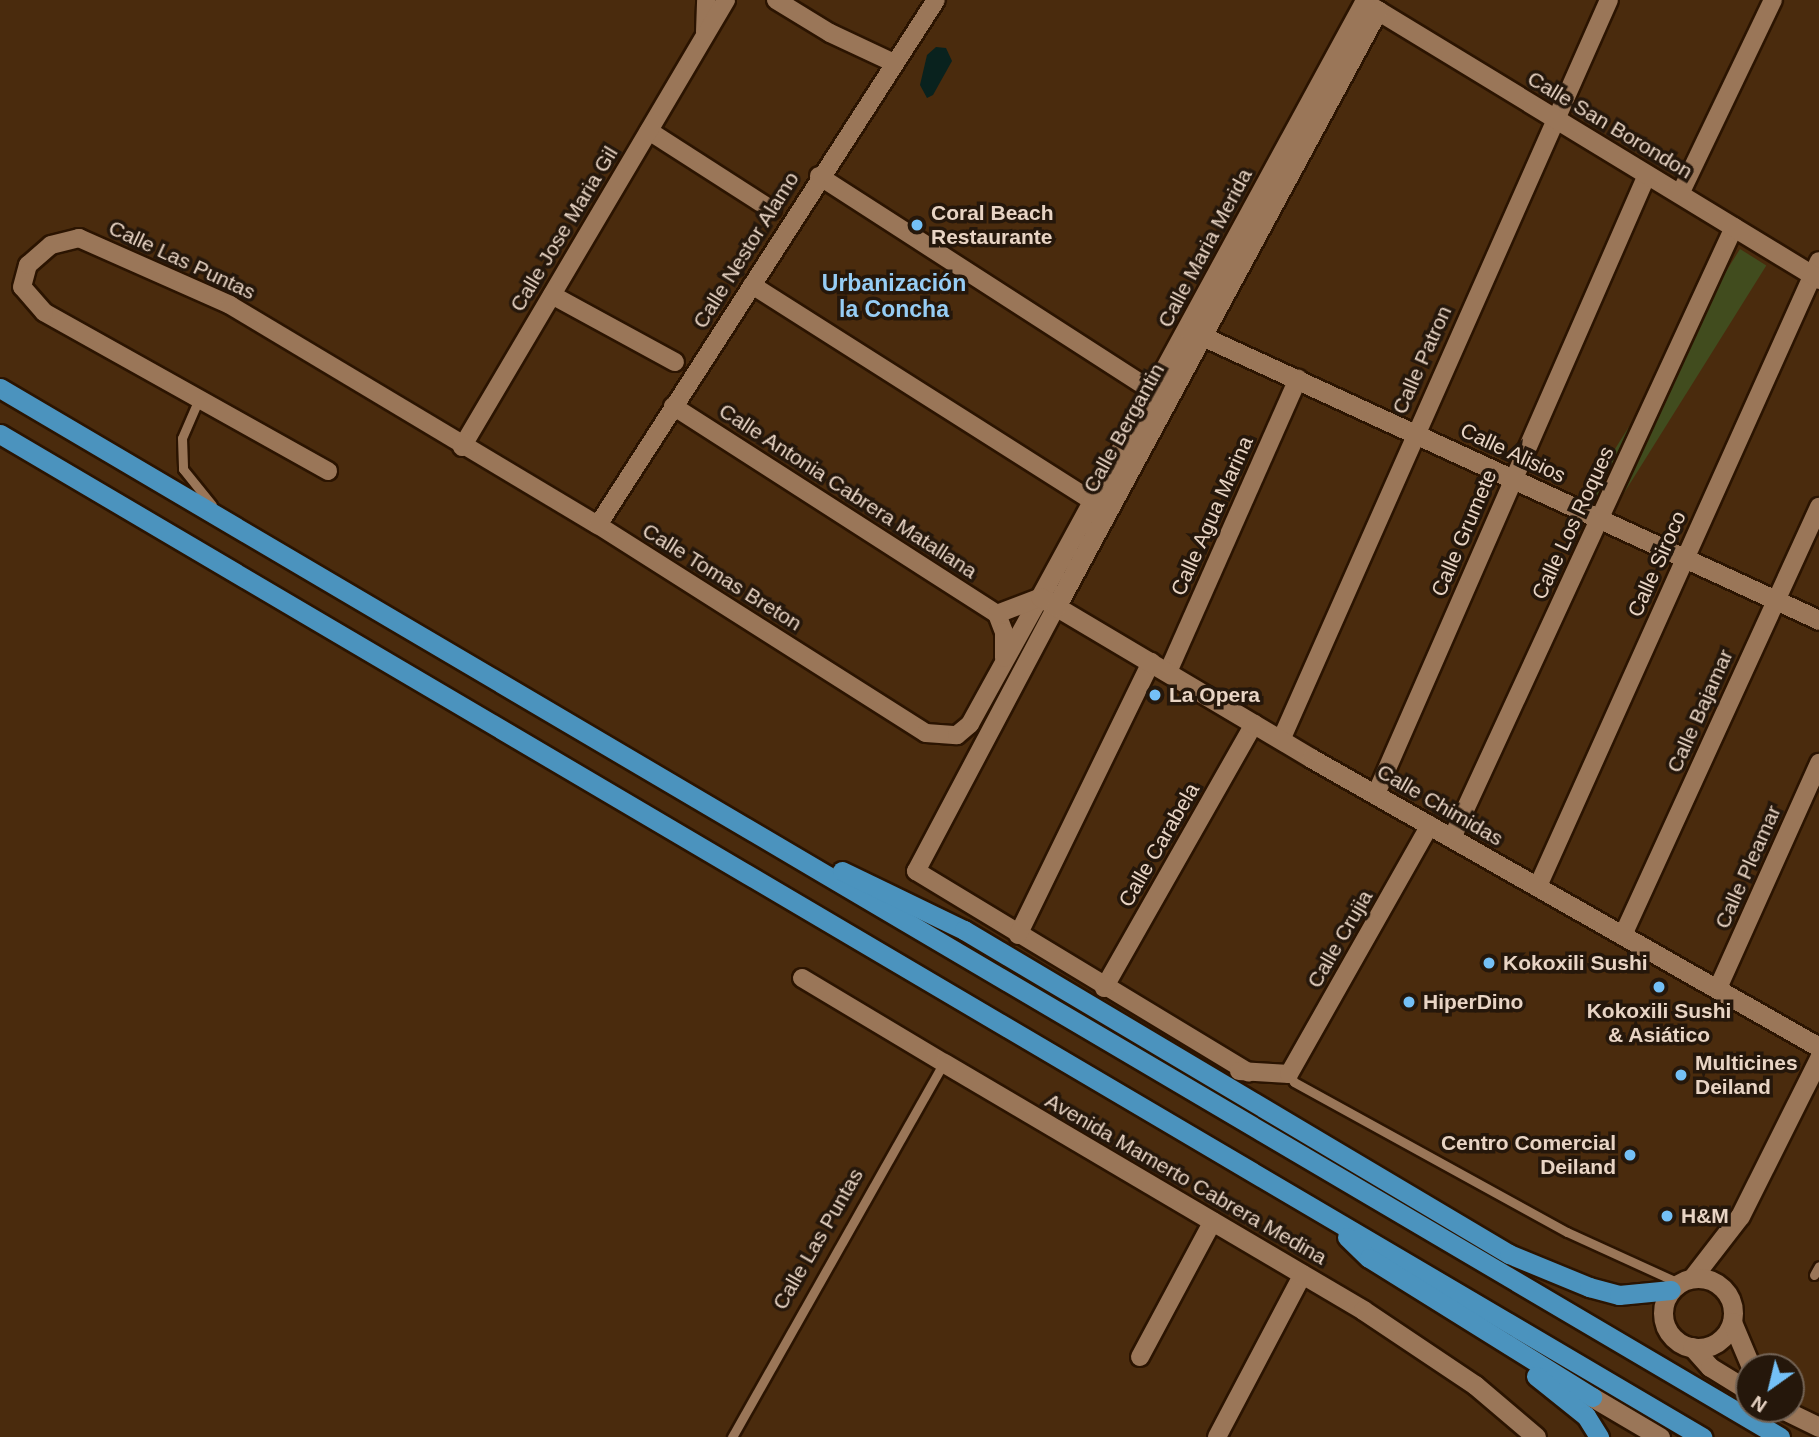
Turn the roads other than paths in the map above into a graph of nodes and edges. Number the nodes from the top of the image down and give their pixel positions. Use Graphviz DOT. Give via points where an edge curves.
graph roads {
  1 [pos="706,0"];
  2 [pos="726,0"];
  3 [pos="776,0"];
  4 [pos="936,0"];
  5 [pos="1609,0"];
  6 [pos="1773,0"];
  7 [pos="1369,4"];
  8 [pos="705,35"];
  9 [pos="894,63"];
  10 [pos="1555,119"];
  11 [pos="649,131"];
  12 [pos="1647,174"];
  13 [pos="819,176"];
  14 [pos="1680,194"];
  15 [pos="772,210"];
  16 [pos="1734,227"];
  17 [pos="1817,272"];
  18 [pos="752,285"];
  19 [pos="552,295"];
  20 [pos="1194,332"];
  21 [pos="675,362"];
  22 [pos="1298,378"];
  23 [pos="0,388"];
  24 [pos="1159,396"];
  25 [pos="198,401"];
  26 [pos="673,406"];
  27 [pos="1415,433"];
  28 [pos="0,434"];
  29 [pos="463,447"];
  30 [pos="328,471"];
  31 [pos="1513,478"];
  32 [pos="1093,500"];
  33 [pos="1819,507"];
  34 [pos="224,520"];
  35 [pos="1600,520"];
  36 [pos="598,526"];
  37 [pos="1684,559"];
  38 [pos="1776,600"];
  39 [pos="1048,602"];
  40 [pos="997,614"];
  41 [pos="1819,620"];
  42 [pos="1002,666"];
  43 [pos="1160,667"];
  44 [pos="1254,724"];
  45 [pos="1281,740"];
  46 [pos="1819,763"];
  47 [pos="1376,794"];
  48 [pos="1430,825"];
  49 [pos="1452,838"];
  50 [pos="801,857"];
  51 [pos="1538,886"];
  52 [pos="1018,935"];
  53 [pos="1623,935"];
  54 [pos="802,978"];
  55 [pos="1104,988"];
  56 [pos="1718,989"];
  57 [pos="1079,998"];
  58 [pos="1819,1047"];
  59 [pos="1819,1058"];
  60 [pos="944,1063"];
  61 [pos="1249,1073"];
  62 [pos="1289,1074"];
  63 [pos="1322,1214"];
  64 [pos="1740,1216"];
  65 [pos="1213,1221"];
  66 [pos="1303,1274"];
  67 [pos="1681,1284"];
  68 [pos="1724,1289"];
  69 [pos="1732,1322"];
  70 [pos="1484,1333"];
  71 [pos="1692,1347"];
  72 [pos="1745,1353"];
  73 [pos="1140,1357"];
  74 [pos="1735,1382"];
  75 [pos="1592,1397"];
  76 [pos="1805,1416"];
  77 [pos="1805,1420"];
  78 [pos="732,1437"];
  79 [pos="1217,1437"];
  80 [pos="1536,1437"];
  81 [pos="1599,1437"];
  82 [pos="1660,1437"];
  83 [pos="1702,1437"];
  84 [pos="1780,1437"];
  1 -- 8 [label="street, Calle Jose Maria Gil"];
  2 -- 8 [label="street, Calle Jose Maria Gil"];
  3 -- 9 [label="street" via="830,33"];
  4 -- 9 [label="street, Calle Nestor Alamo"];
  5 -- 10 [label="street, Calle Patron"];
  6 -- 14 [label="street"];
  7 -- 10 [label="street, Calle San Borondon"];
  7 -- 20 [label="street, Calle Bergantin"];
  8 -- 11 [label="street, Calle Jose Maria Gil"];
  9 -- 13 [label="street, Calle Nestor Alamo"];
  10 -- 12 [label="street, Calle San Borondon"];
  10 -- 27 [label="street, Calle Patron"];
  11 -- 15 [label="street"];
  11 -- 19 [label="street, Calle Jose Maria Gil"];
  12 -- 14 [label="street, Calle San Borondon"];
  12 -- 31 [label="street, Calle Grumete"];
  13 -- 18 [label="street, Calle Nestor Alamo"];
  13 -- 24 [label="street"];
  14 -- 16 [label="street, Calle San Borondon"];
  16 -- 17 [label="street, Calle San Borondon"];
  16 -- 35 [label="street, Calle Los Roques"];
  17 -- 37 [label="street, Calle Siroco"];
  18 -- 26 [label="street, Calle Nestor Alamo"];
  18 -- 32 [label="street"];
  19 -- 21 [label="street"];
  19 -- 29 [label="street, Calle Jose Maria Gil"];
  20 -- 22 [label="street, Calle Alisios"];
  20 -- 24 [label="street, Calle Bergantin"];
  22 -- 27 [label="street, Calle Alisios"];
  22 -- 43 [label="street, Calle Agua Marina"];
  23 -- 34 [label="highway"];
  24 -- 32 [label="street"];
  24 -- 39 [label="street, Calle Bergantin"];
  25 -- 29 [label="street, Calle Las Puntas" via="30,301 22,288 36,254 62,239 79,238 99,245 229,305"];
  25 -- 30 [label="street, Calle Las Puntas"];
  25 -- 34 [label="lane" via="182,438 183,470"];
  26 -- 36 [label="street, Calle Nestor Alamo"];
  26 -- 40 [label="street, Calle Antonia Cabrera Matallana"];
  27 -- 31 [label="street, Calle Alisios"];
  27 -- 45 [label="street, Calle Patron"];
  28 -- 63 [label="highway"];
  29 -- 36 [label="street, Calle Tomas Breton"];
  31 -- 35 [label="street, Calle Alisios"];
  31 -- 47 [label="street, Calle Grumete"];
  32 -- 39 [label="street"];
  33 -- 38 [label="street, Calle Bajamar"];
  34 -- 50 [label="highway"];
  35 -- 37 [label="street, Calle Alisios"];
  35 -- 49 [label="street, Calle Los Roques"];
  36 -- 42 [label="street, Calle Tomas Breton" via="926,733 957,735 970,723"];
  37 -- 38 [label="street, Calle Alisios"];
  37 -- 51 [label="street, Calle Siroco"];
  38 -- 41 [label="street, Calle Alisios"];
  38 -- 53 [label="street, Calle Bajamar"];
  39 -- 40 [label="street"];
  39 -- 42 [label="street"];
  39 -- 43 [label="street, Calle Chimidas"];
  39 -- 52 [label="street, Calle Bergantin" via="916,871"];
  40 -- 42 [label="street" via="1006,648"];
  43 -- 44 [label="street, Calle Chimidas"];
  43 -- 52 [label="street, Calle Agua Marina"];
  44 -- 45 [label="street, Calle Chimidas"];
  44 -- 55 [label="street, Calle Carabela"];
  45 -- 47 [label="street, Calle Chimidas"];
  46 -- 56 [label="street, Calle Pleamar"];
  47 -- 48 [label="street, Calle Chimidas"];
  48 -- 49 [label="street, Calle Chimidas"];
  48 -- 62 [label="street, Calle Crujia"];
  49 -- 51 [label="street, Calle Chimidas"];
  50 -- 57 [label="highway" via="871,881"];
  50 -- 84 [label="highway"];
  51 -- 53 [label="street, Calle Chimidas"];
  52 -- 55 [label="street"];
  53 -- 56 [label="street, Calle Chimidas"];
  54 -- 60 [label="street, Avenida Mamerto Cabrera Medina"];
  55 -- 61 [label="street"];
  56 -- 58 [label="street, Calle Chimidas"];
  57 -- 61 [label="street" via="1219,1067"];
  57 -- 67 [label="highway" via="1509,1254 1619,1295"];
  59 -- 64 [label="street"];
  60 -- 65 [label="street, Avenida Mamerto Cabrera Medina"];
  60 -- 78 [label="lane, Calle Las Puntas"];
  61 -- 62 [label="street"];
  62 -- 67 [label="lane" via="1294,1083 1567,1232"];
  63 -- 70 [label="highway" via="1369,1258"];
  63 -- 83 [label="highway"];
  64 -- 67 [label="street"];
  64 -- 68 [label="street" via="1724,1262"];
  65 -- 66 [label="street, Avenida Mamerto Cabrera Medina"];
  65 -- 73 [label="street"];
  66 -- 79 [label="street"];
  66 -- 80 [label="street, Avenida Mamerto Cabrera Medina" via="1475,1385"];
  67 -- 68 [label="street" via="1709,1279"];
  67 -- 71 [label="street" via="1663,1320 1674,1338"];
  68 -- 69 [label="street"];
  69 -- 71 [label="street" via="1712,1345"];
  69 -- 72 [label="street"];
  70 -- 75 [label="highway"];
  70 -- 81 [label="highway" via="1586,1416"];
  71 -- 74 [label="street" via="1710,1367"];
  75 -- 82 [label="street"];
  76 -- 77 [label="street" via="1819,1427"];
}
